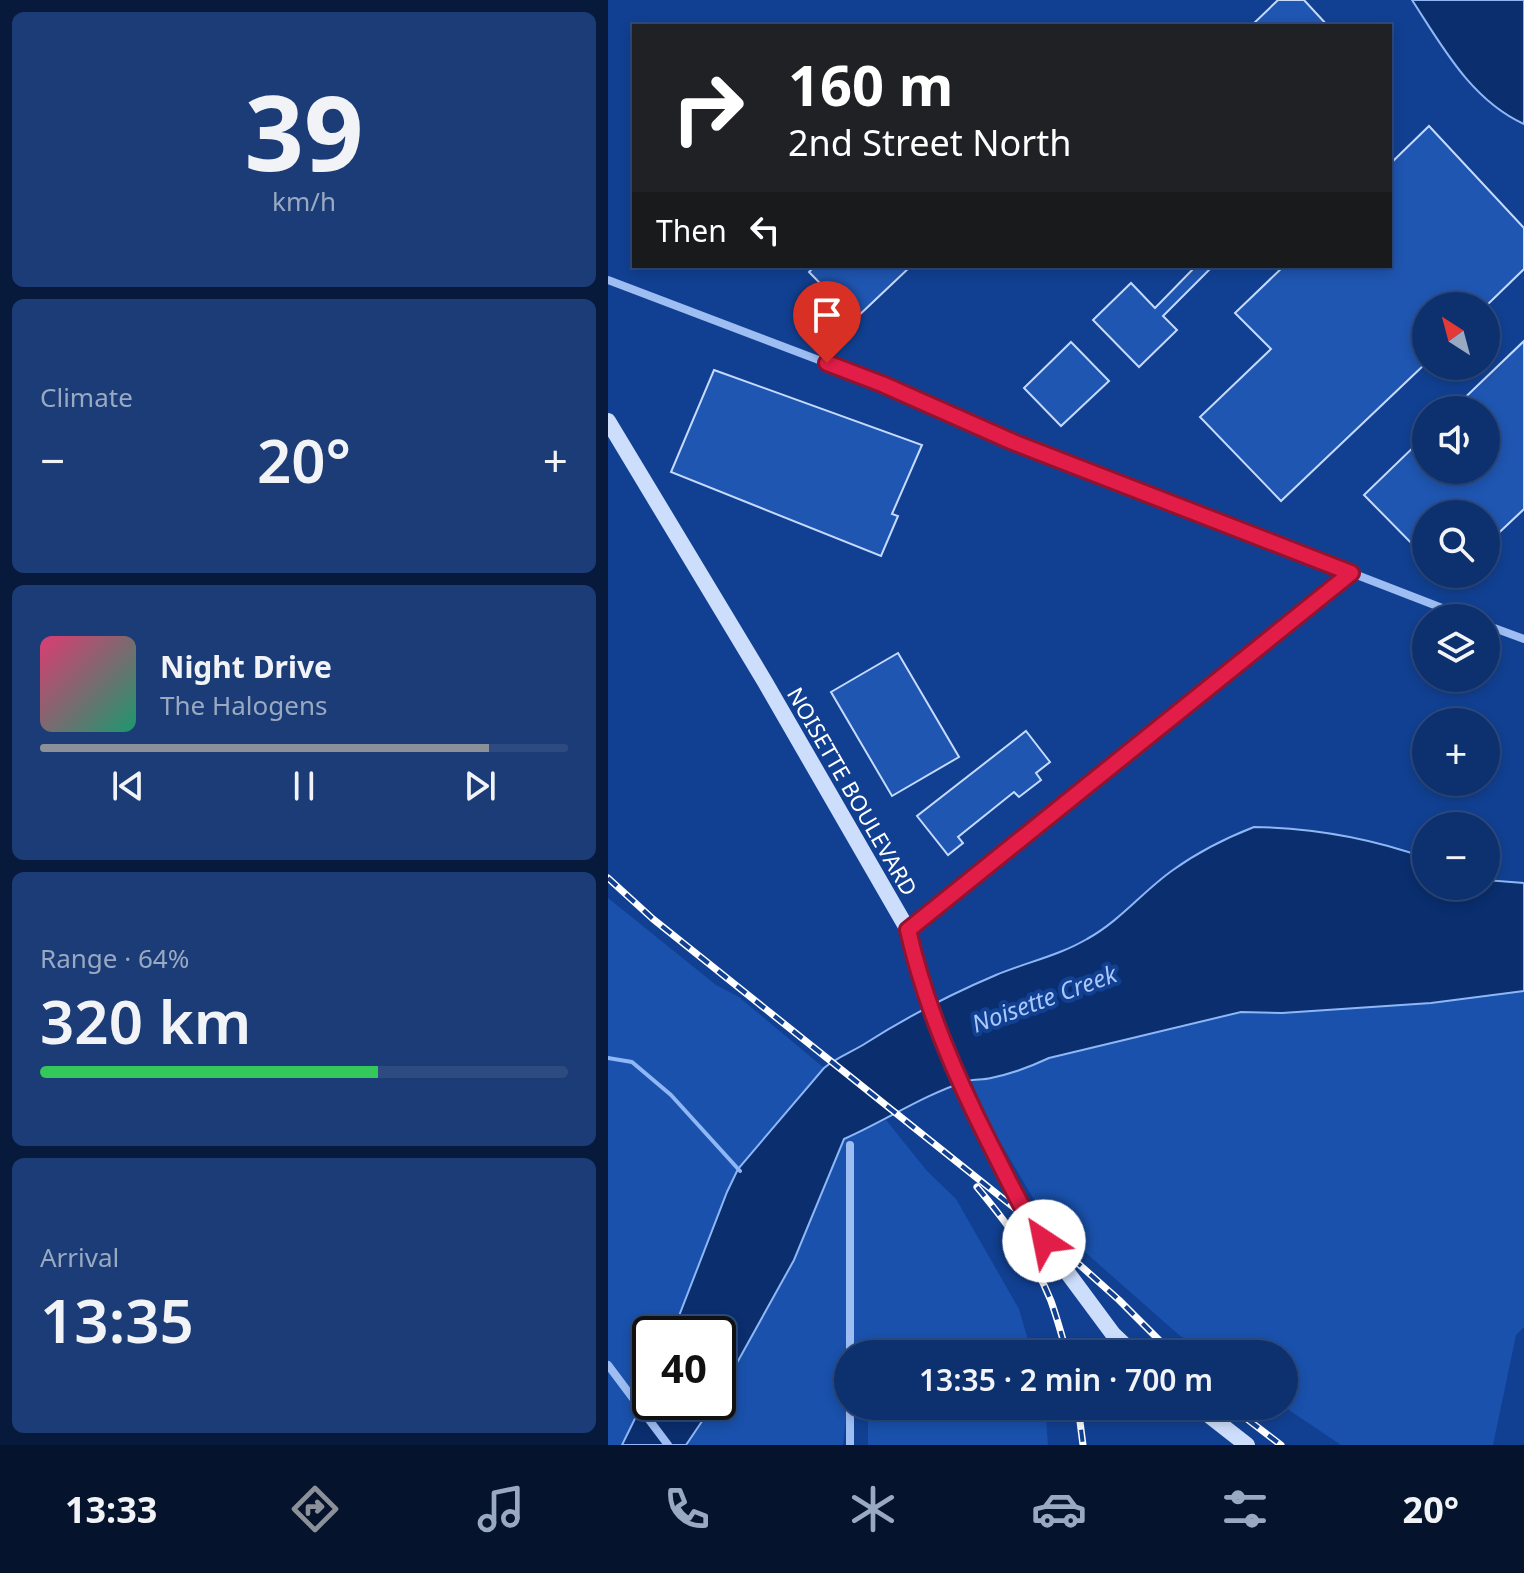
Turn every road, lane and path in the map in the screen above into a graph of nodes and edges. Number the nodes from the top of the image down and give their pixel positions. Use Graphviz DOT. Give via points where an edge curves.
graph roads {
  1 [pos="608,280"];
  2 [pos="608,421"];
  3 [pos="1351,573"];
  4 [pos="1432,604"];
  5 [pos="1500,630"];
  6 [pos="1524,639"];
  7 [pos="908,930"];
  8 [pos="850,1145"];
  9 [pos="850,1340"];
  10 [pos="1119,1340"];
  11 [pos="608,1365"];
  12 [pos="850,1420"];
  13 [pos="1215,1420"];
  14 [pos="668,1445"];
  15 [pos="850,1445"];
  16 [pos="1247,1445"];
  1 -- 3 [label="street"];
  2 -- 7 [label="street, NOISETTE BOULEVARD"];
  3 -- 4 [label="street"];
  3 -- 7 [label="street"];
  5 -- 6 [label="street"];
  7 -- 10 [label="street, NOISETTE BOULEVARD" via="929,1005 962,1089 1027,1218"];
  8 -- 9 [label="street"];
  11 -- 14 [label="street"];
  12 -- 15 [label="street"];
  13 -- 16 [label="street"];
}
